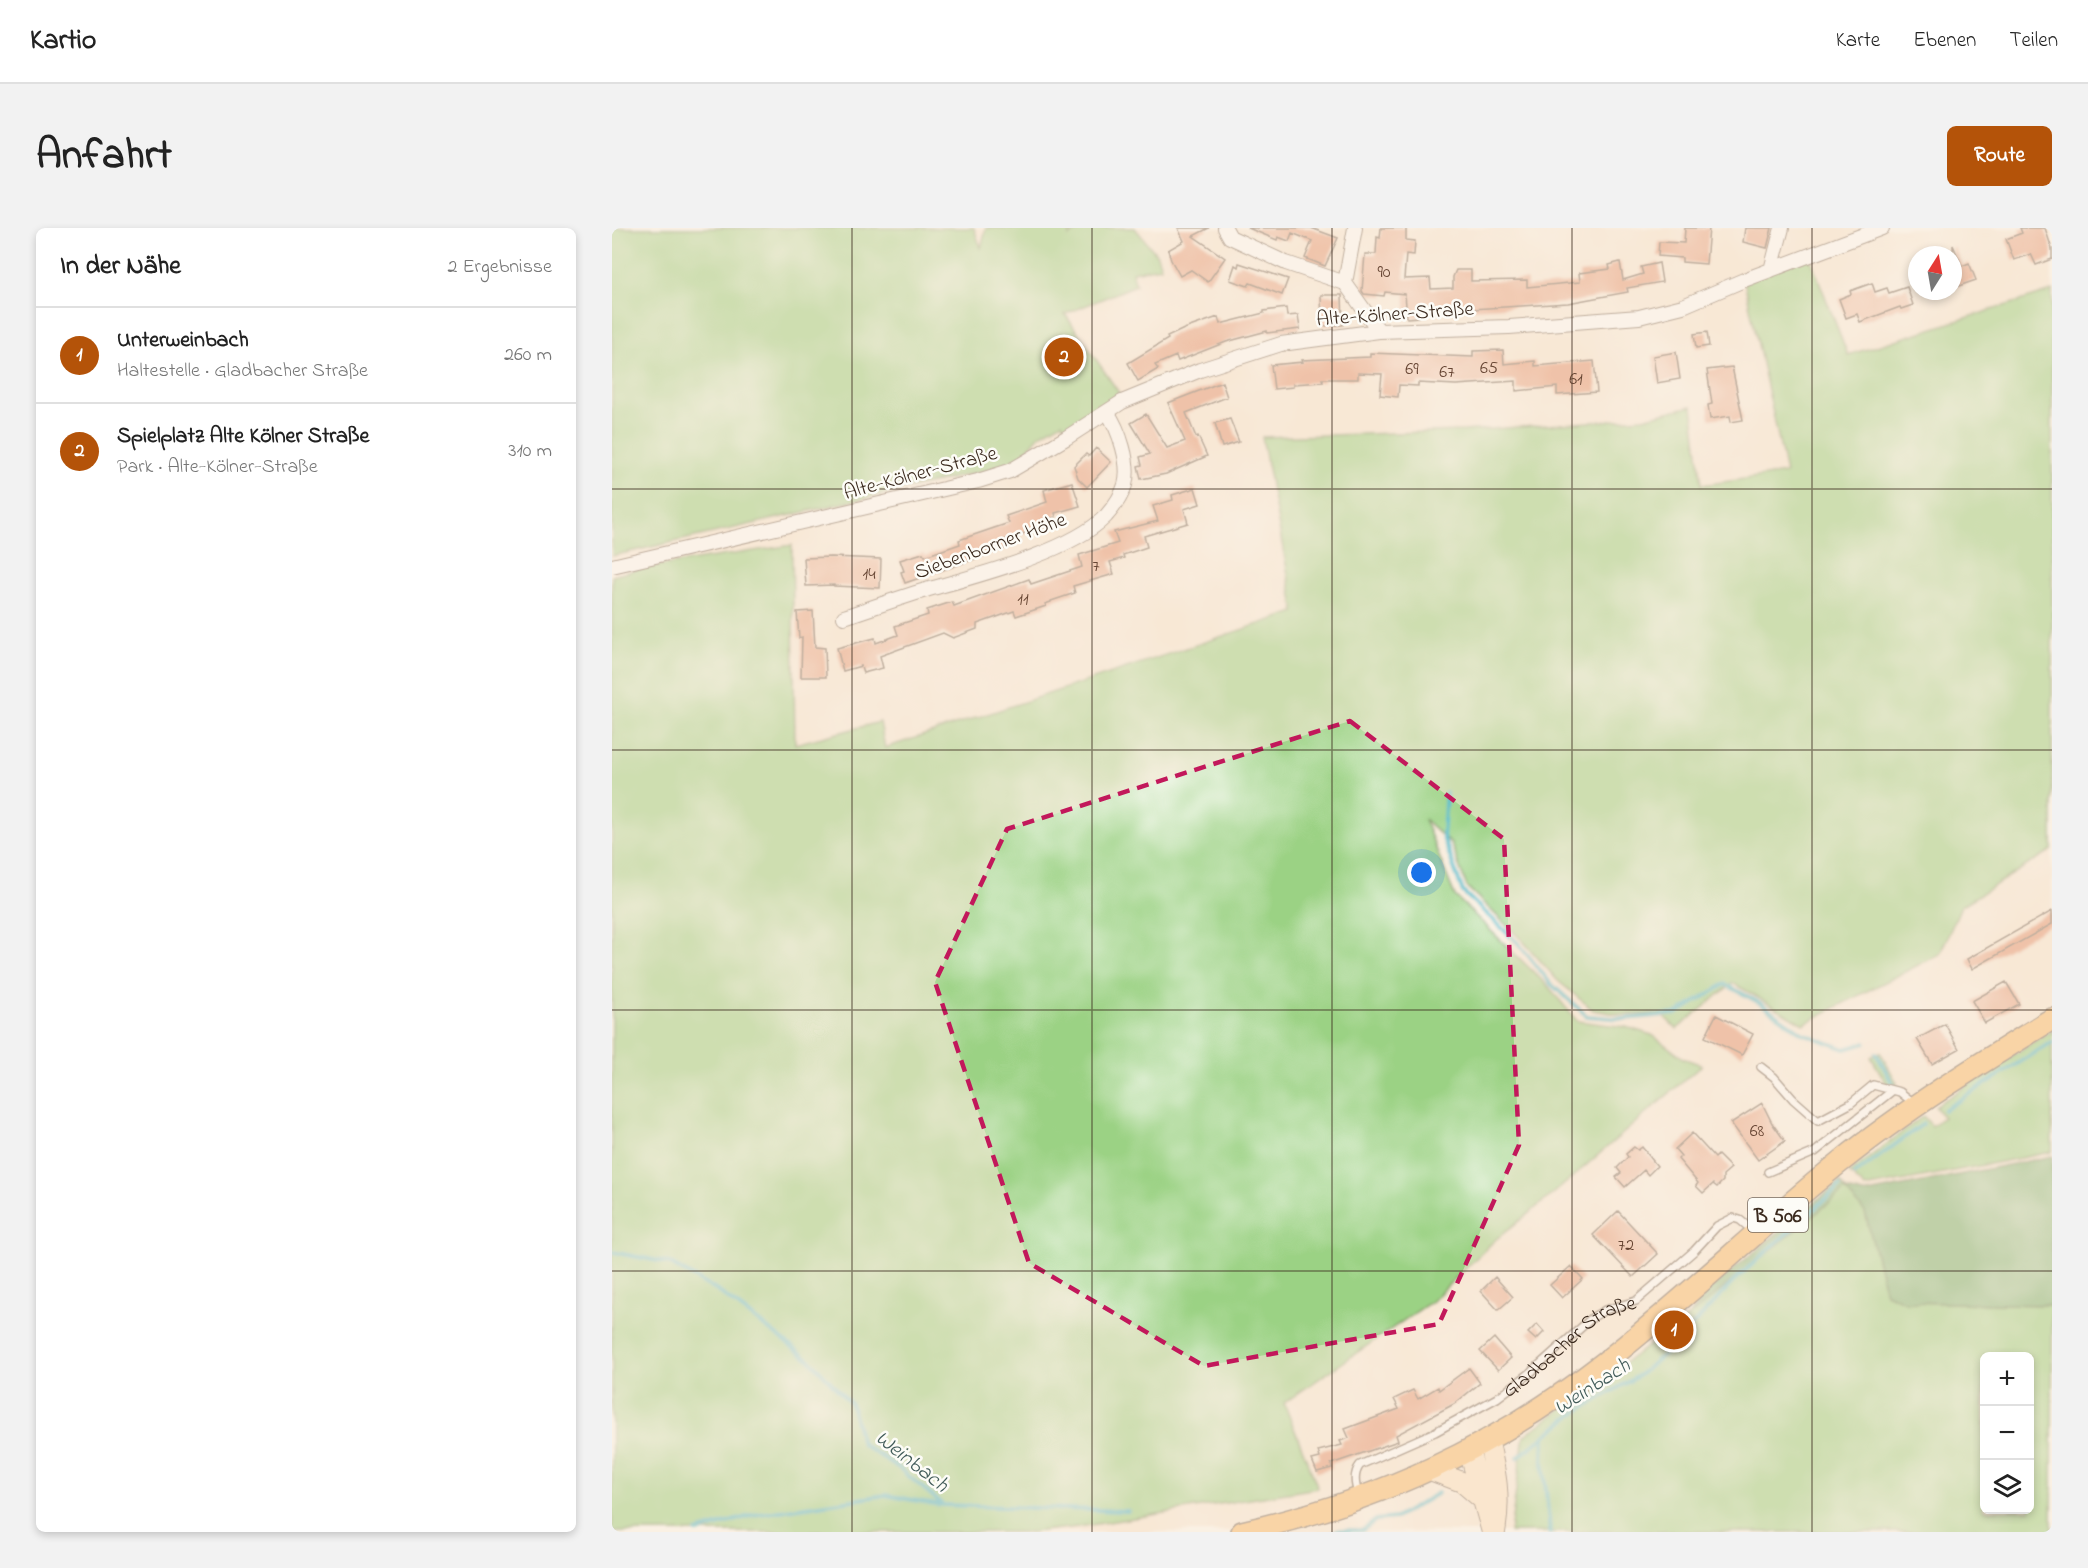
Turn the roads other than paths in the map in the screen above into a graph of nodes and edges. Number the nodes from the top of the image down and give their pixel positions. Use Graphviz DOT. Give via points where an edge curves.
graph roads {
  1 [pos="1225,228"];
  2 [pos="1355,228"];
  3 [pos="1782,228"];
  4 [pos="1882,228"];
  5 [pos="1771,270"];
  6 [pos="1345,283"];
  7 [pos="1379,331"];
  8 [pos="1107,412"];
  9 [pos="612,566"];
  10 [pos="844,617"];
  11 [pos="2052,1018"];
  12 [pos="1761,1067"];
  13 [pos="1892,1090"];
  14 [pos="1916,1105"];
  15 [pos="1768,1172"];
  16 [pos="1756,1233"];
  17 [pos="1488,1439"];
  18 [pos="1469,1450"];
  19 [pos="1430,1470"];
  20 [pos="1360,1499"];
  21 [pos="1484,1500"];
  22 [pos="1242,1532"];
  23 [pos="1494,1532"];
  1 -- 6 [label="street" via="1230,237 1286,263"];
  2 -- 6 [label="street"];
  3 -- 5 [label="street"];
  4 -- 5 [label="street, Alte-Kölner-Straße"];
  5 -- 7 [label="street, Alte-Kölner-Straße" via="1683,306 1639,317"];
  6 -- 7 [label="street"];
  7 -- 8 [label="street, Alte-Kölner-Straße" via="1281,344 1200,370"];
  8 -- 9 [label="street, Alte-Kölner-Straße" via="1010,471 978,481"];
  8 -- 10 [label="street, Siebenborner Höhe" via="1117,425 1125,483 1106,516 1080,535 1037,554"];
  11 -- 14 [label="main road, Gladbacher Straße / B 506"];
  12 -- 13 [label="lane" via="1818,1121 1850,1104 1874,1085"];
  13 -- 14 [label="lane"];
  13 -- 15 [label="lane" via="1815,1152"];
  14 -- 16 [label="main road, Gladbacher Straße / B 506" via="1836,1165"];
  16 -- 17 [label="main road, Gladbacher Straße / B 506" via="1604,1363"];
  16 -- 20 [label="lane, Gladbacher Straße" via="1740,1220 1725,1221 1636,1301 1593,1317 1497,1398 1417,1441 1360,1465 1355,1483"];
  17 -- 18 [label="main road, B 506"];
  17 -- 23 [label="main road" via="1498,1488"];
  18 -- 19 [label="main road, B 506"];
  18 -- 21 [label="main road"];
  19 -- 20 [label="main road, B 506"];
  19 -- 21 [label="main road" via="1462,1482"];
  20 -- 22 [label="main road, B 506"];
  21 -- 23 [label="main road"];
}
